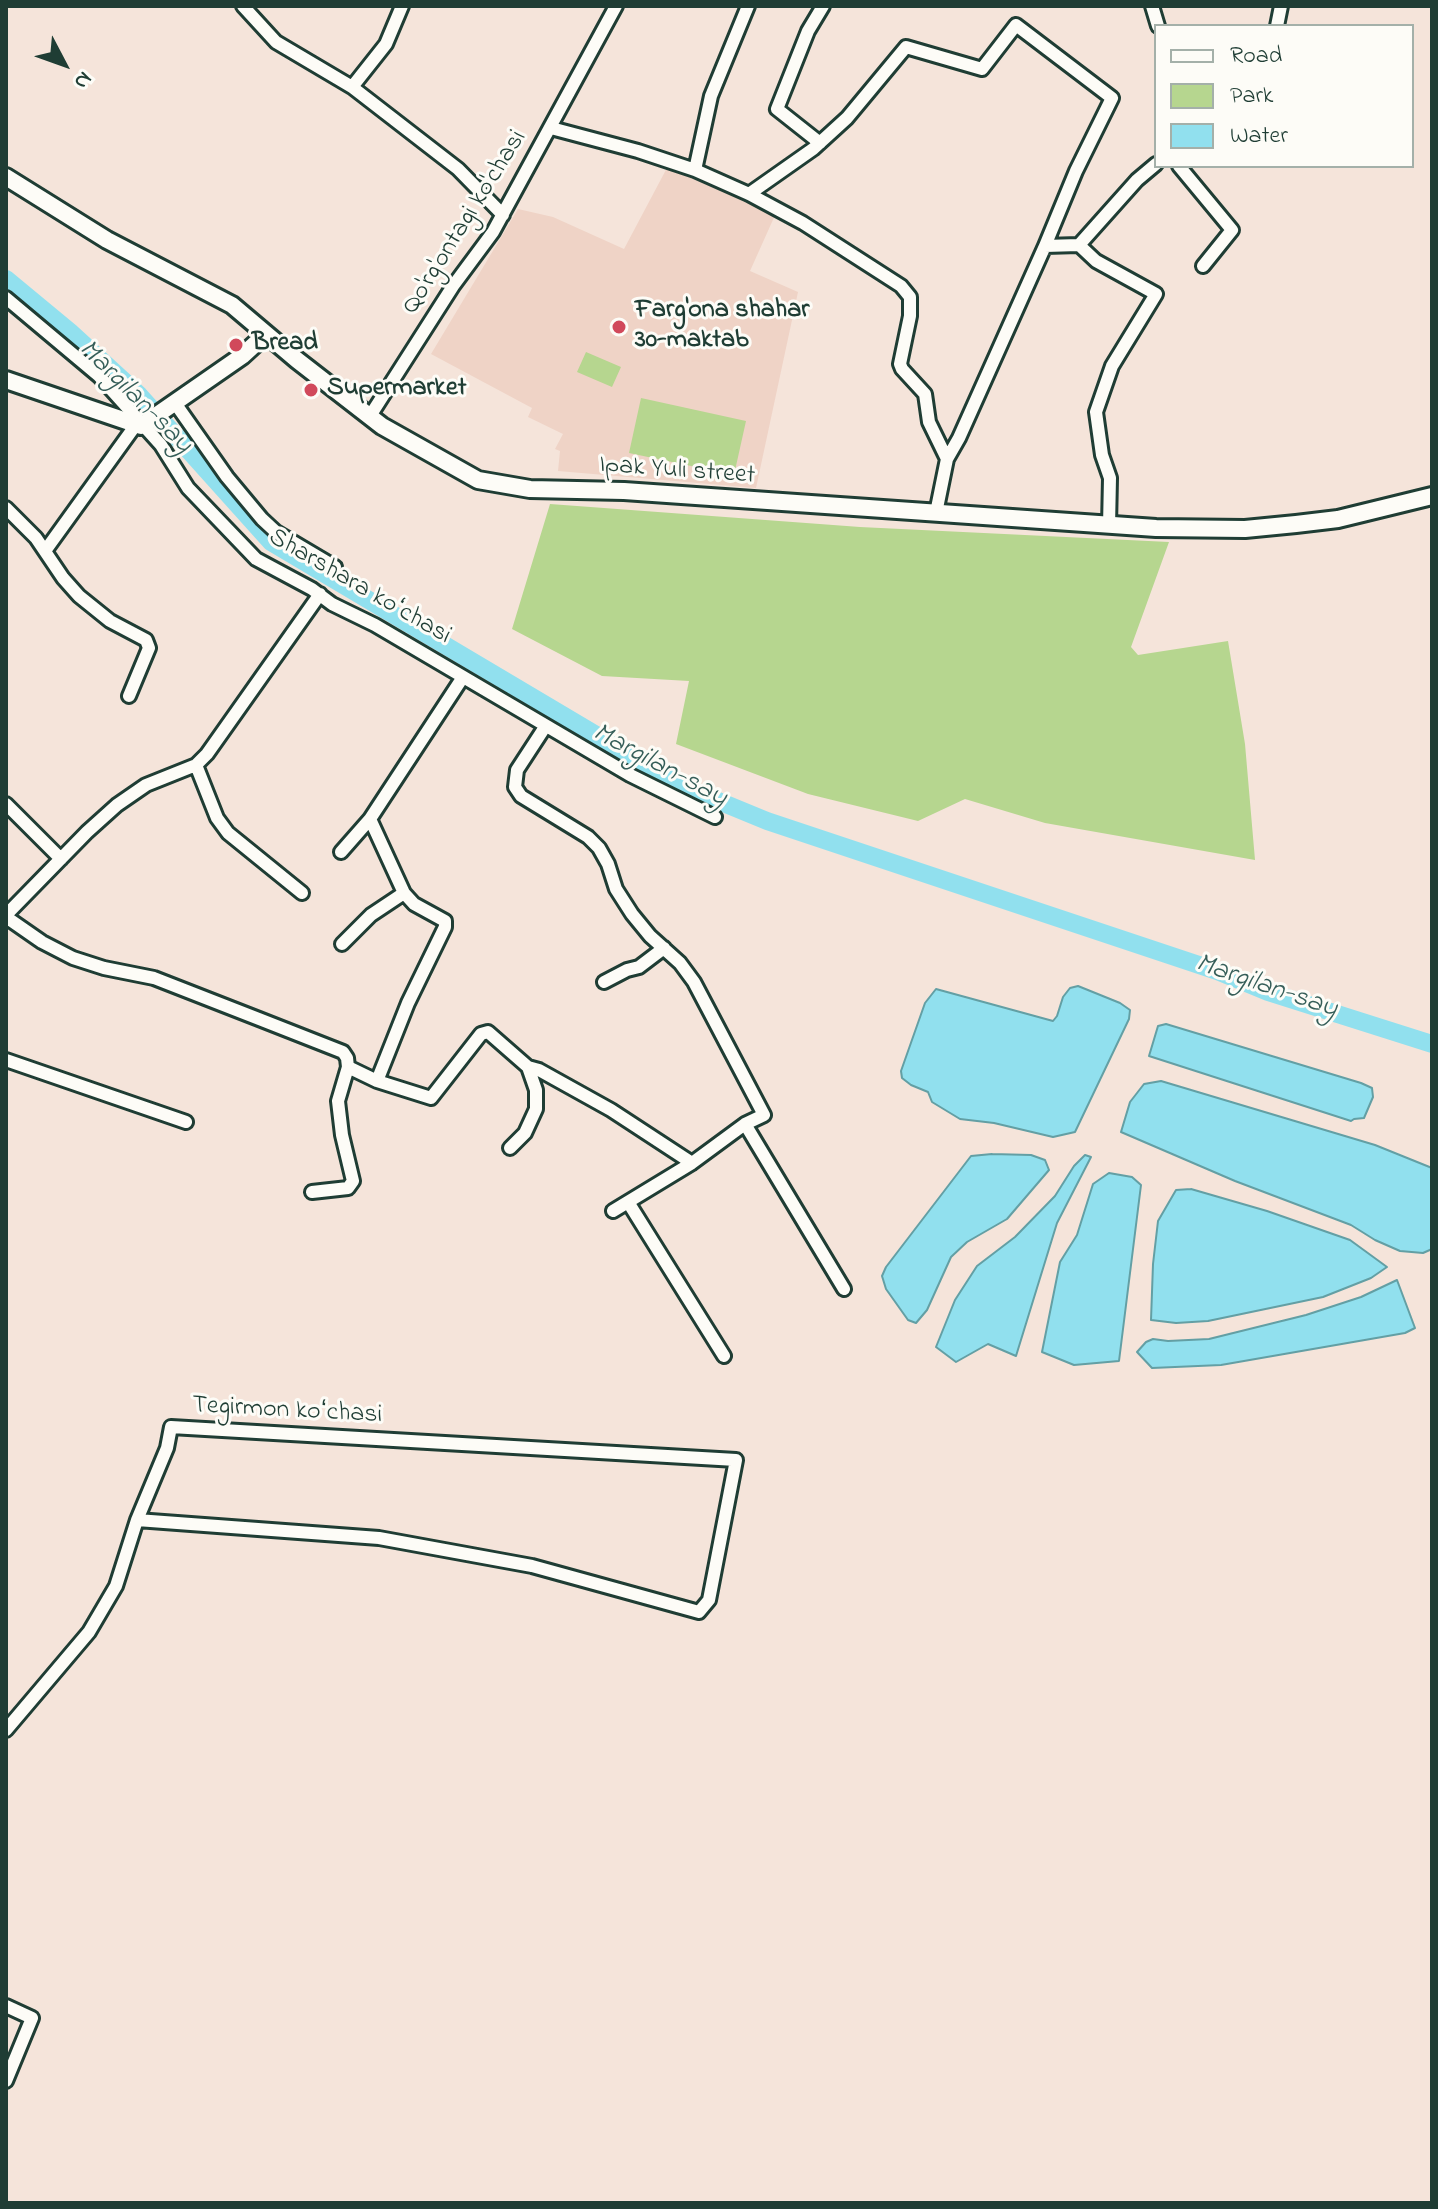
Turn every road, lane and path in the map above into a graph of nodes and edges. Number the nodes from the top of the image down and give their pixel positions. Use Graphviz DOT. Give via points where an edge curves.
graph roads {
  1 [pos="243,6"];
  2 [pos="402,6"];
  3 [pos="616,6"];
  4 [pos="748,6"];
  5 [pos="823,6"];
  6 [pos="352,87"];
  7 [pos="551,128"];
  8 [pos="820,143"];
  9 [pos="1154,166"];
  10 [pos="1181,168"];
  11 [pos="695,170"];
  12 [pos="6,177"];
  13 [pos="749,194"];
  14 [pos="503,215"];
  15 [pos="1079,245"];
  16 [pos="1045,246"];
  17 [pos="1203,266"];
  18 [pos="6,298"];
  19 [pos="266,334"];
  20 [pos="6,380"];
  21 [pos="175,403"];
  22 [pos="370,416"];
  23 [pos="140,425"];
  24 [pos="947,459"];
  25 [pos="1432,497"];
  26 [pos="6,508"];
  27 [pos="936,513"];
  28 [pos="1109,526"];
  29 [pos="45,551"];
  30 [pos="335,567"];
  31 [pos="320,594"];
  32 [pos="463,677"];
  33 [pos="129,696"];
  34 [pos="545,727"];
  35 [pos="196,765"];
  36 [pos="6,804"];
  37 [pos="715,817"];
  38 [pos="370,819"];
  39 [pos="341,852"];
  40 [pos="61,859"];
  41 [pos="302,893"];
  42 [pos="404,893"];
  43 [pos="6,916"];
  44 [pos="342,944"];
  45 [pos="664,948"];
  46 [pos="604,982"];
  47 [pos="6,1060"];
  48 [pos="348,1067"];
  49 [pos="528,1067"];
  50 [pos="377,1081"];
  51 [pos="186,1122"];
  52 [pos="745,1124"];
  53 [pos="510,1148"];
  54 [pos="692,1163"];
  55 [pos="312,1192"];
  56 [pos="628,1202"];
  57 [pos="613,1211"];
  58 [pos="844,1289"];
  59 [pos="724,1356"];
  60 [pos="137,1520"];
  61 [pos="6,1730"];
  62 [pos="6,2006"];
  63 [pos="6,2081"];
  1 -- 6 [label="street" via="276,42"];
  2 -- 6 [label="street" via="386,44"];
  3 -- 7 [label="street, Qo'rg'ontagi ko'chasi"];
  4 -- 11 [label="street" via="711,96"];
  5 -- 8 [label="street" via="777,109"];
  6 -- 14 [label="street" via="458,169"];
  7 -- 11 [label="street"];
  7 -- 14 [label="street, Qo'rg'ontagi ko'chasi"];
  8 -- 13 [label="street"];
  8 -- 16 [label="street" via="906,47 982,69 1016,25 1112,98"];
  9 -- 15 [label="street"];
  10 -- 17 [label="street" via="1232,230"];
  11 -- 13 [label="street"];
  12 -- 19 [label="main road, Ipak Yuli street" via="107,240 232,305"];
  13 -- 24 [label="street" via="803,223 910,297 900,364 925,394 929,422"];
  14 -- 22 [label="street, Qo'rg'ontagi ko'chasi"];
  15 -- 16 [label="street"];
  15 -- 28 [label="street" via="1096,261 1156,294 1112,366 1096,412 1110,478"];
  16 -- 24 [label="street"];
  18 -- 23 [label="street" via="99,376"];
  19 -- 21 [label="main road"];
  19 -- 22 [label="main road, Ipak Yuli street"];
  20 -- 23 [label="main road, Sharshara koʻchasi"];
  21 -- 23 [label="main road"];
  21 -- 30 [label="street" via="262,519"];
  22 -- 27 [label="main road, Ipak Yuli street" via="478,480 530,489"];
  23 -- 29 [label="street"];
  23 -- 31 [label="street, Sharshara koʻchasi" via="161,445 188,488 256,559"];
  24 -- 27 [label="street"];
  25 -- 28 [label="main road, Ipak Yuli street" via="1338,519 1245,529"];
  26 -- 29 [label="street"];
  27 -- 28 [label="main road, Ipak Yuli street"];
  29 -- 33 [label="street" via="79,596 146,640 149,648"];
  31 -- 32 [label="street, Sharshara koʻchasi"];
  31 -- 35 [label="street"];
  32 -- 34 [label="street, Sharshara koʻchasi"];
  32 -- 38 [label="street"];
  34 -- 37 [label="street, Sharshara koʻchasi"];
  34 -- 45 [label="street" via="517,770 515,787 599,848 632,914"];
  35 -- 40 [label="street" via="146,785 117,805"];
  35 -- 41 [label="street" via="228,833"];
  36 -- 40 [label="street"];
  38 -- 39 [label="street"];
  38 -- 42 [label="street"];
  40 -- 43 [label="street"];
  42 -- 44 [label="street"];
  42 -- 50 [label="street" via="442,917 445,927"];
  43 -- 48 [label="street" via="73,958 154,978 343,1052"];
  45 -- 46 [label="street" via="639,967"];
  45 -- 52 [label="street" via="694,982 764,1115"];
  47 -- 51 [label="street"];
  48 -- 50 [label="street"];
  48 -- 55 [label="street" via="338,1101 353,1181 348,1188"];
  49 -- 50 [label="street" via="488,1032 431,1098"];
  49 -- 53 [label="street" via="536,1109 525,1133"];
  49 -- 54 [label="street" via="611,1110"];
  52 -- 54 [label="street"];
  52 -- 58 [label="street"];
  54 -- 56 [label="street"];
  56 -- 57 [label="street"];
  56 -- 59 [label="street"];
  60 -- 60 [label="street, Tegirmon koʻchasi" via="171,1427 736,1460 709,1600 699,1612 532,1566 379,1538"];
  60 -- 61 [label="street" via="116,1586 89,1632"];
  62 -- 63 [label="street" via="32,2018"];
}
